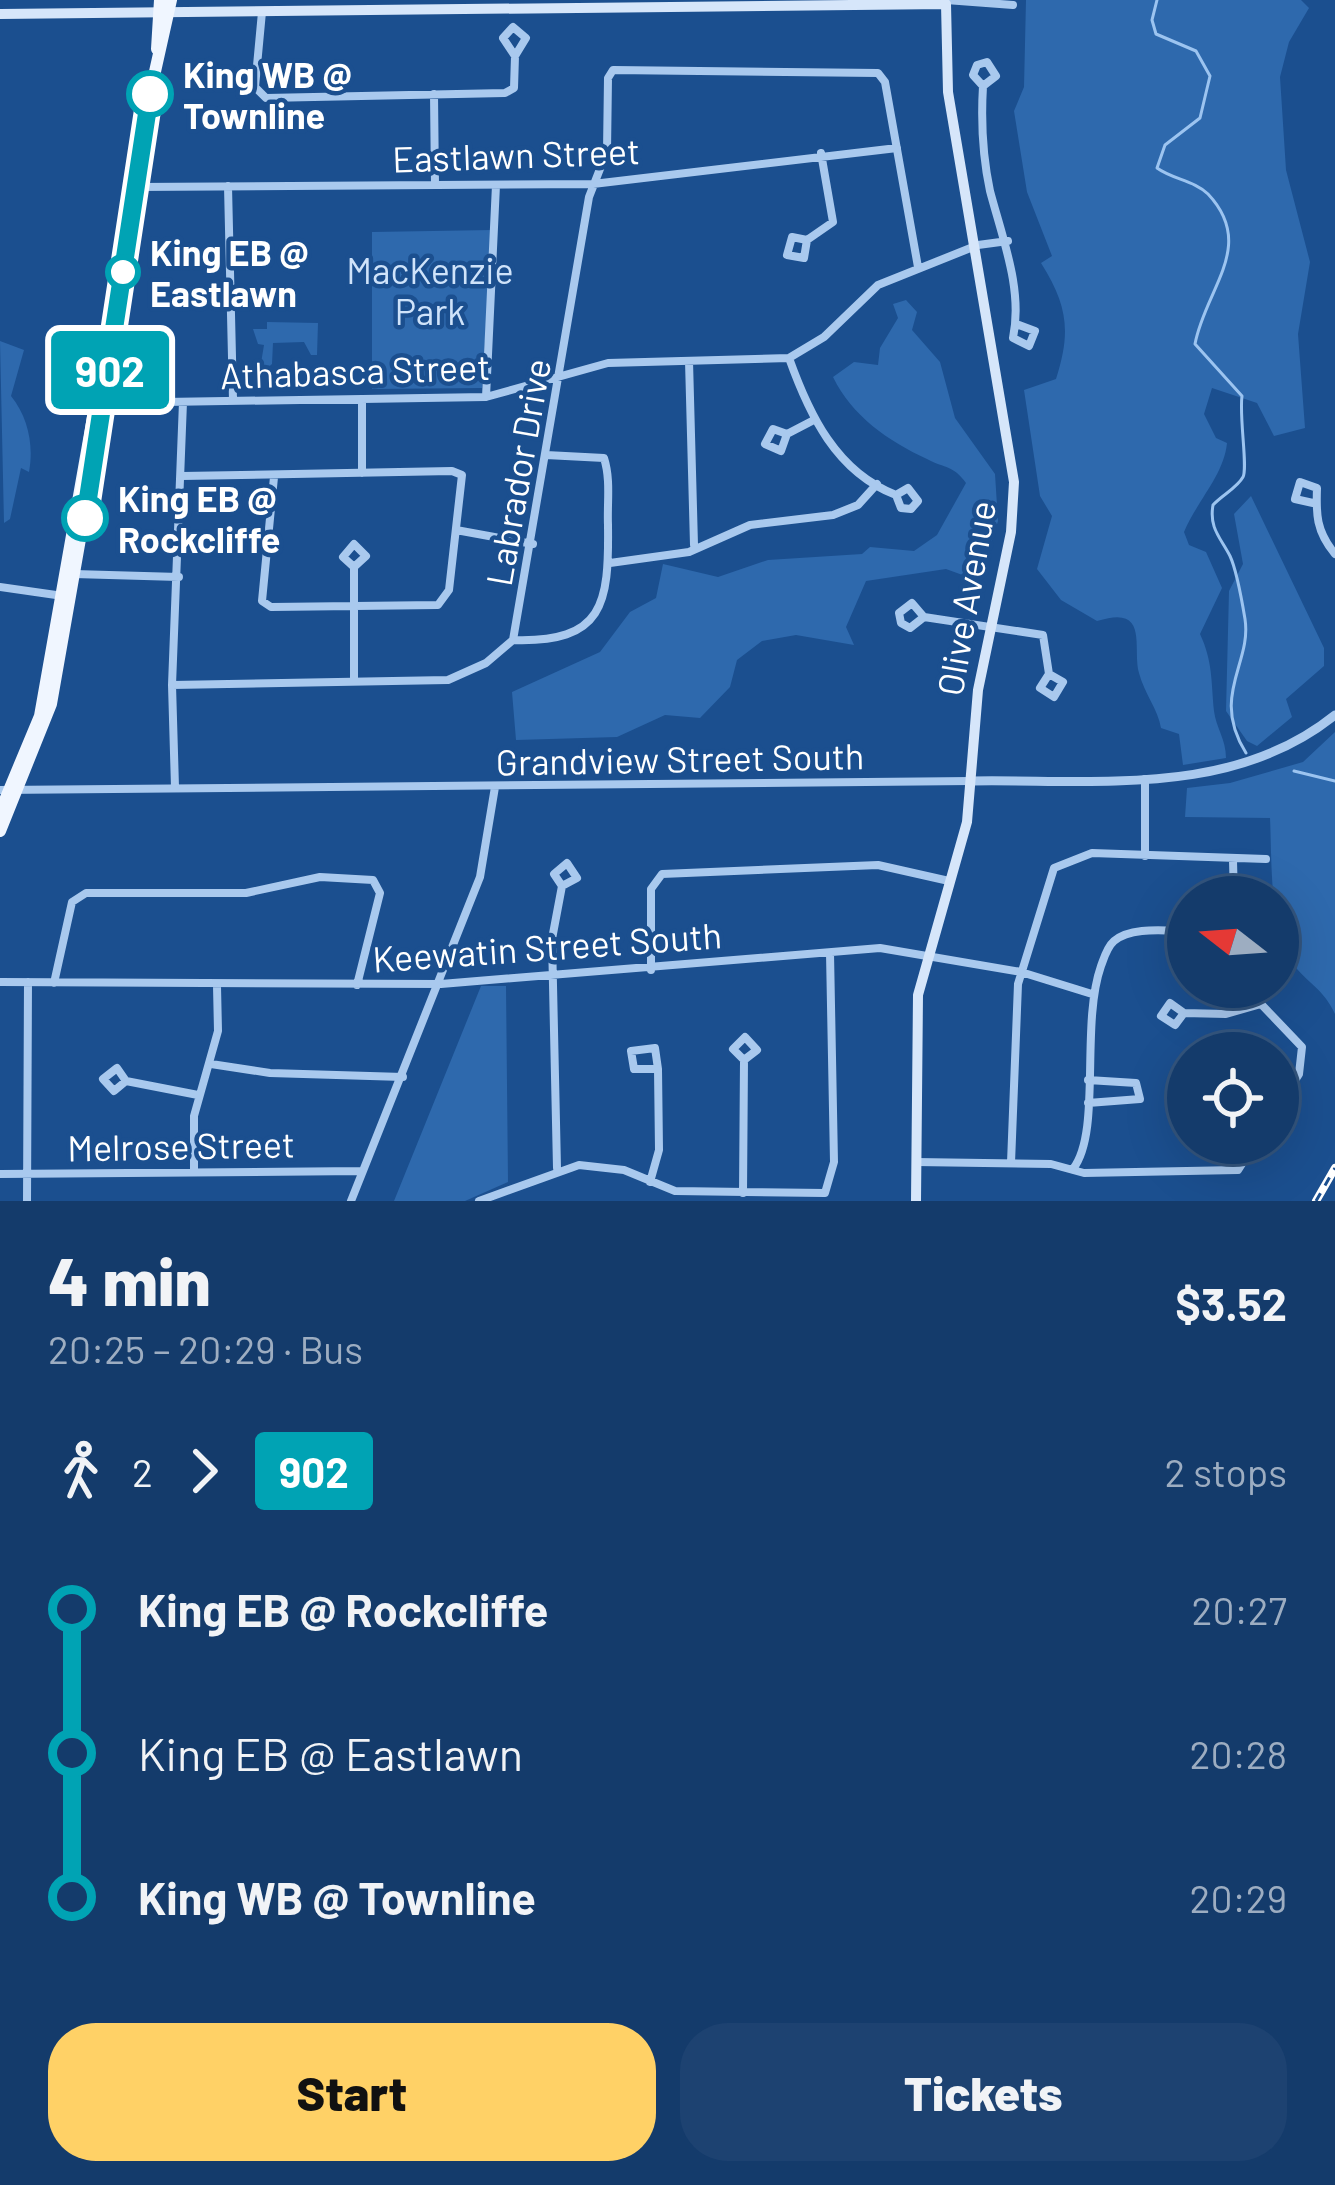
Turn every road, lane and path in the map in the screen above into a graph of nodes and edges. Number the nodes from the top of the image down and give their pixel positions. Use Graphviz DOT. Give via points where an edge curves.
graph roads {
  1 [pos="946,2"];
  2 [pos="440,4"];
  3 [pos="569,4"];
  4 [pos="1013,4"];
  5 [pos="164,6"];
  6 [pos="262,12"];
  7 [pos="0,14"];
  8 [pos="515,56"];
  9 [pos="983,86"];
  10 [pos="434,94"];
  11 [pos="897,148"];
  12 [pos="821,153"];
  13 [pos="593,184"];
  14 [pos="435,185"];
  15 [pos="496,185"];
  16 [pos="136,187"];
  17 [pos="228,187"];
  18 [pos="807,240"];
  19 [pos="1008,242"];
  20 [pos="978,245"];
  21 [pos="918,267"];
  22 [pos="1019,325"];
  23 [pos="789,358"];
  24 [pos="689,361"];
  25 [pos="562,375"];
  26 [pos="486,397"];
  27 [pos="362,399"];
  28 [pos="233,400"];
  29 [pos="183,402"];
  30 [pos="100,403"];
  31 [pos="812,422"];
  32 [pos="788,434"];
  33 [pos="545,455"];
  34 [pos="362,472"];
  35 [pos="182,476"];
  36 [pos="274,476"];
  37 [pos="877,484"];
  38 [pos="896,495"];
  39 [pos="1313,503"];
  40 [pos="455,530"];
  41 [pos="533,544"];
  42 [pos="694,545"];
  43 [pos="1335,554"];
  44 [pos="610,562"];
  45 [pos="354,567"];
  46 [pos="71,573"];
  47 [pos="179,577"];
  48 [pos="0,587"];
  49 [pos="67,597"];
  50 [pos="354,608"];
  51 [pos="924,617"];
  52 [pos="991,625"];
  53 [pos="513,640"];
  54 [pos="1049,674"];
  55 [pos="354,680"];
  56 [pos="172,685"];
  57 [pos="1335,715"];
  58 [pos="1144,777"];
  59 [pos="973,781"];
  60 [pos="175,787"];
  61 [pos="495,787"];
  62 [pos="10,790"];
  63 [pos="0,812"];
  64 [pos="0,831"];
  65 [pos="1145,856"];
  66 [pos="1266,860"];
  67 [pos="1233,861"];
  68 [pos="1233,876"];
  69 [pos="949,881"];
  70 [pos="562,886"];
  71 [pos="1167,931"];
  72 [pos="926,952"];
  73 [pos="830,953"];
  74 [pos="651,970"];
  75 [pos="1021,972"];
  76 [pos="552,979"];
  77 [pos="0,982"];
  78 [pos="28,982"];
  79 [pos="54,983"];
  80 [pos="441,984"];
  81 [pos="357,985"];
  82 [pos="217,986"];
  83 [pos="1091,994"];
  84 [pos="1252,1008"];
  85 [pos="1265,1008"];
  86 [pos="1184,1013"];
  87 [pos="1288,1032"];
  88 [pos="1299,1044"];
  89 [pos="744,1060"];
  90 [pos="211,1064"];
  91 [pos="658,1069"];
  92 [pos="1299,1074"];
  93 [pos="403,1077"];
  94 [pos="1088,1080"];
  95 [pos="126,1081"];
  96 [pos="198,1095"];
  97 [pos="1088,1103"];
  98 [pos="916,1162"];
  99 [pos="1011,1163"];
  100 [pos="1242,1164"];
  101 [pos="556,1168"];
  102 [pos="194,1169"];
  103 [pos="1073,1169"];
  104 [pos="362,1171"];
  105 [pos="28,1173"];
  106 [pos="0,1174"];
  107 [pos="650,1181"];
  108 [pos="743,1193"];
  109 [pos="27,1201"];
  110 [pos="351,1201"];
  111 [pos="479,1201"];
  112 [pos="916,1201"];
  1 -- 3 [label="main road"];
  1 -- 4 [label="street"];
  1 -- 20 [label="main road, Olive Avenue" via="948,92"];
  2 -- 3 [label="main road"];
  2 -- 6 [label="main road"];
  5 -- 6 [label="main road"];
  5 -- 7 [label="main road"];
  5 -- 16 [label="main road"];
  6 -- 10 [label="street" via="261,96"];
  8 -- 10 [label="street" via="511,92"];
  9 -- 19 [label="street" via="988,182"];
  10 -- 14 [label="street"];
  11 -- 12 [label="street, Eastlawn Street"];
  11 -- 13 [label="street, Labrador Drive" via="878,73 613,70 607,151"];
  11 -- 21 [label="street, Labrador Drive"];
  12 -- 13 [label="street, Eastlawn Street"];
  12 -- 18 [label="street" via="833,222"];
  13 -- 15 [label="street, Eastlawn Street"];
  13 -- 25 [label="street, Labrador Drive"];
  14 -- 15 [label="street, Eastlawn Street"];
  14 -- 17 [label="street, Eastlawn Street"];
  15 -- 26 [label="street"];
  16 -- 17 [label="street, Eastlawn Street"];
  16 -- 30 [label="main road"];
  17 -- 28 [label="street"];
  19 -- 20 [label="street"];
  19 -- 22 [label="street"];
  20 -- 21 [label="street"];
  20 -- 52 [label="main road, Olive Avenue" via="1014,464 1011,532"];
  21 -- 23 [label="street" via="878,284 824,337"];
  23 -- 24 [label="street, Athabasca Street"];
  23 -- 31 [label="street"];
  24 -- 25 [label="street, Athabasca Street" via="608,363"];
  24 -- 42 [label="street"];
  25 -- 26 [label="street, Athabasca Street"];
  25 -- 33 [label="street, Labrador Drive"];
  26 -- 27 [label="street, Athabasca Street"];
  27 -- 28 [label="street, Athabasca Street"];
  27 -- 34 [label="street"];
  28 -- 29 [label="street, Athabasca Street"];
  29 -- 30 [label="street, Athabasca Street"];
  29 -- 35 [label="street"];
  30 -- 46 [label="main road"];
  31 -- 32 [label="street"];
  31 -- 37 [label="street"];
  33 -- 41 [label="street, Labrador Drive"];
  33 -- 44 [label="street" via="604,458"];
  34 -- 36 [label="street"];
  34 -- 40 [label="street" via="462,475"];
  35 -- 36 [label="street"];
  35 -- 47 [label="street"];
  36 -- 50 [label="street" via="262,601"];
  37 -- 38 [label="street"];
  37 -- 42 [label="street" via="849,510 751,525"];
  39 -- 43 [label="street"];
  40 -- 41 [label="street"];
  40 -- 50 [label="street" via="449,590 438,604"];
  41 -- 53 [label="street, Labrador Drive"];
  42 -- 44 [label="street"];
  44 -- 53 [label="street" via="595,620 567,635"];
  45 -- 50 [label="street"];
  46 -- 47 [label="street"];
  46 -- 49 [label="main road"];
  47 -- 56 [label="street"];
  48 -- 49 [label="street"];
  49 -- 62 [label="main road" via="40,716"];
  50 -- 55 [label="street"];
  51 -- 52 [label="street"];
  52 -- 54 [label="street" via="1043,635"];
  52 -- 59 [label="main road, Olive Avenue"];
  53 -- 55 [label="street, Labrador Drive" via="448,680"];
  55 -- 56 [label="street, Labrador Drive"];
  56 -- 60 [label="street"];
  57 -- 58 [label="street, Grandview Street South" via="1258,762 1206,775"];
  58 -- 59 [label="street, Grandview Street South"];
  58 -- 65 [label="street"];
  59 -- 61 [label="street, Grandview Street South"];
  59 -- 69 [label="main road, Olive Avenue"];
  60 -- 61 [label="street, Grandview Street South"];
  60 -- 62 [label="street, Grandview Street South"];
  61 -- 80 [label="street" via="480,877"];
  62 -- 63 [label="main road"];
  62 -- 64 [label="main road"];
  65 -- 67 [label="street"];
  65 -- 75 [label="street" via="1092,854 1054,868"];
  66 -- 67 [label="street"];
  67 -- 68 [label="street"];
  69 -- 72 [label="main road, Olive Avenue"];
  69 -- 74 [label="street" via="878,865 662,874 650,889"];
  70 -- 76 [label="street"];
  71 -- 83 [label="street" via="1115,939"];
  72 -- 73 [label="street, Keewatin Street South"];
  72 -- 75 [label="street, Keewatin Street South"];
  72 -- 98 [label="main road, Olive Avenue" via="916,1011"];
  73 -- 74 [label="street, Keewatin Street South"];
  73 -- 108 [label="street" via="832,1184 814,1195"];
  74 -- 76 [label="street, Keewatin Street South"];
  75 -- 83 [label="street, Keewatin Street South"];
  75 -- 99 [label="street"];
  76 -- 80 [label="street, Keewatin Street South"];
  76 -- 101 [label="street"];
  77 -- 78 [label="street, Keewatin Street South"];
  78 -- 79 [label="street, Keewatin Street South"];
  78 -- 105 [label="street"];
  79 -- 81 [label="street" via="72,902 86,892 246,893 320,878 374,880 380,893"];
  79 -- 82 [label="street, Keewatin Street South"];
  80 -- 81 [label="street, Keewatin Street South"];
  80 -- 93 [label="street"];
  81 -- 82 [label="street, Keewatin Street South"];
  82 -- 90 [label="street"];
  83 -- 94 [label="street"];
  84 -- 86 [label="street"];
  85 -- 87 [label="street"];
  88 -- 92 [label="street"];
  89 -- 108 [label="street"];
  90 -- 93 [label="street"];
  90 -- 96 [label="street"];
  91 -- 107 [label="street" via="659,1150"];
  93 -- 104 [label="street"];
  94 -- 97 [label="street"];
  94 -- 97 [label="street" via="1140,1087 1134,1103"];
  95 -- 96 [label="street"];
  96 -- 102 [label="street"];
  97 -- 103 [label="street" via="1088,1144"];
  98 -- 99 [label="street"];
  98 -- 112 [label="main road, Olive Avenue"];
  99 -- 103 [label="street"];
  100 -- 103 [label="street" via="1210,1174"];
  101 -- 107 [label="street" via="606,1166"];
  101 -- 111 [label="street"];
  102 -- 104 [label="street, Melrose Street"];
  102 -- 105 [label="street, Melrose Street"];
  104 -- 110 [label="street"];
  105 -- 106 [label="street, Melrose Street"];
  105 -- 109 [label="street"];
  107 -- 108 [label="street" via="675,1191"];
}
